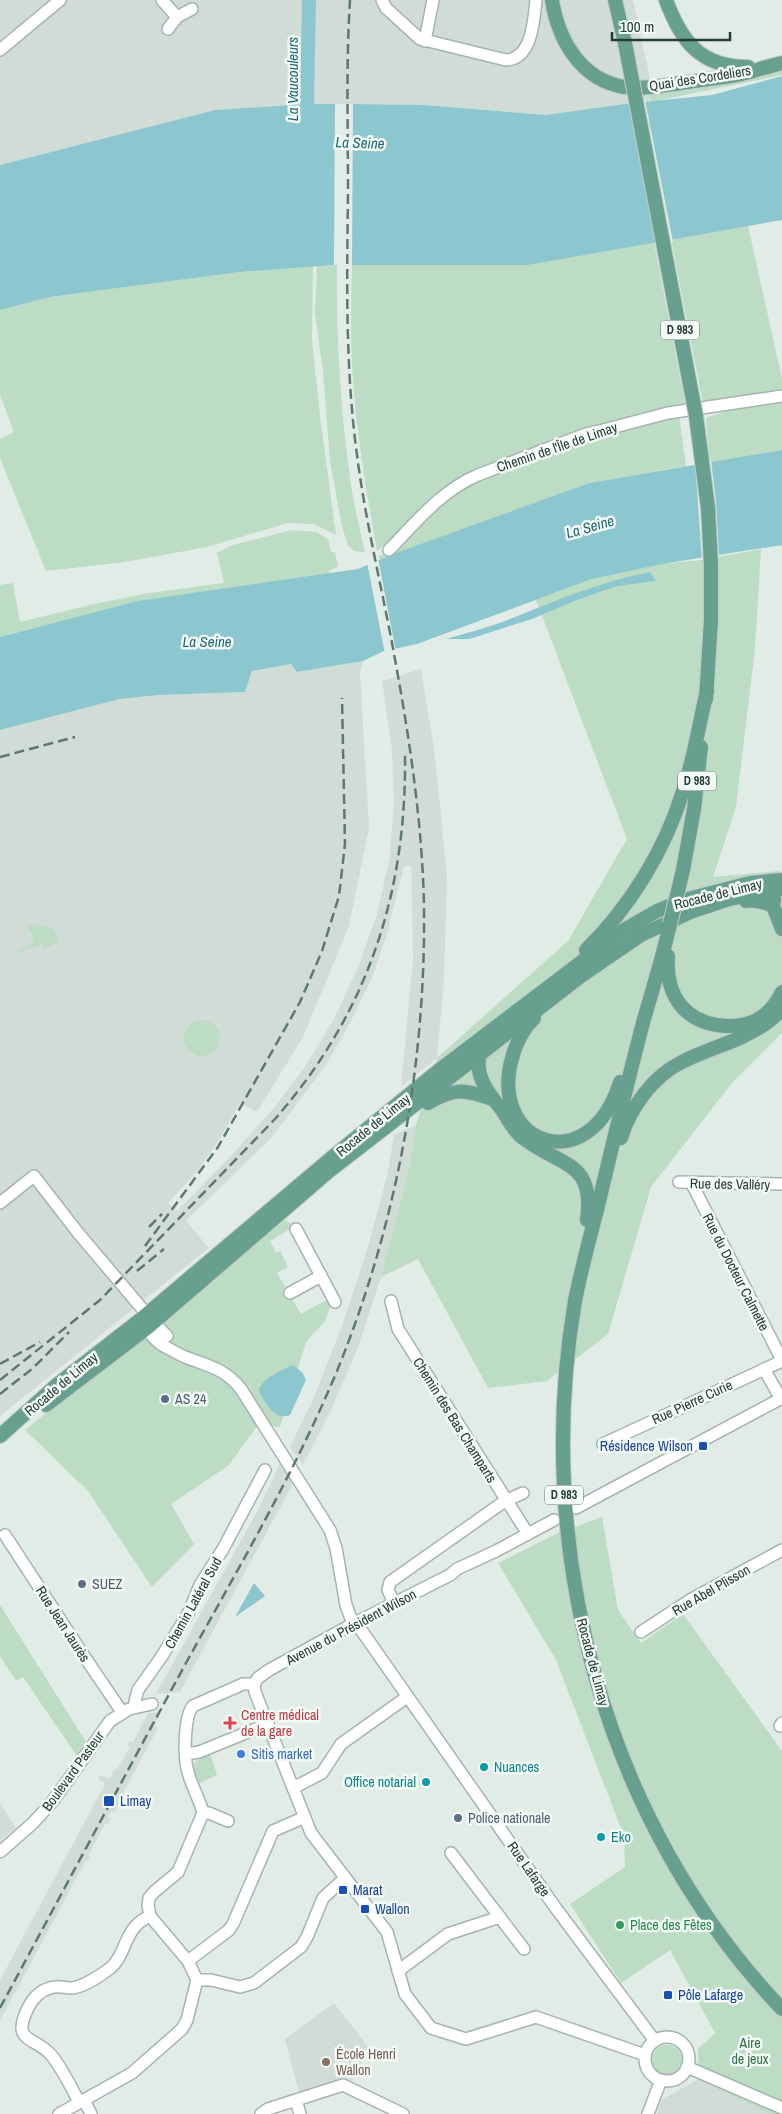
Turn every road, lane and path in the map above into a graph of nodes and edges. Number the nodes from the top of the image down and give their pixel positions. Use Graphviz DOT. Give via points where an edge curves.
graph roads {
  1 [pos="60,0"];
  2 [pos="162,0"];
  3 [pos="382,0"];
  4 [pos="433,0"];
  5 [pos="536,0"];
  6 [pos="552,0"];
  7 [pos="616,0"];
  8 [pos="666,0"];
  9 [pos="192,9"];
  10 [pos="177,16"];
  11 [pos="168,28"];
  12 [pos="425,41"];
  13 [pos="0,50"];
  14 [pos="775,64"];
  15 [pos="782,396"];
  16 [pos="389,550"];
  17 [pos="707,690"];
  18 [pos="777,889"];
  19 [pos="670,927"];
  20 [pos="782,929"];
  21 [pos="581,976"];
  22 [pos="782,992"];
  23 [pos="524,1006"];
  24 [pos="782,1008"];
  25 [pos="644,1021"];
  26 [pos="500,1023"];
  27 [pos="480,1054"];
  28 [pos="492,1099"];
  29 [pos="394,1121"];
  30 [pos="679,1182"];
  31 [pos="692,1184"];
  32 [pos="782,1184"];
  33 [pos="0,1203"];
  34 [pos="596,1212"];
  35 [pos="296,1229"];
  36 [pos="582,1267"];
  37 [pos="321,1276"];
  38 [pos="290,1293"];
  39 [pos="390,1301"];
  40 [pos="335,1302"];
  41 [pos="167,1310"];
  42 [pos="147,1321"];
  43 [pos="169,1341"];
  44 [pos="782,1360"];
  45 [pos="764,1369"];
  46 [pos="781,1398"];
  47 [pos="0,1436"];
  48 [pos="603,1444"];
  49 [pos="265,1470"];
  50 [pos="523,1493"];
  51 [pos="505,1501"];
  52 [pos="576,1508"];
  53 [pos="554,1520"];
  54 [pos="528,1534"];
  55 [pos="5,1535"];
  56 [pos="782,1550"];
  57 [pos="394,1604"];
  58 [pos="353,1624"];
  59 [pos="641,1632"];
  60 [pos="254,1684"];
  61 [pos="407,1697"];
  62 [pos="152,1704"];
  63 [pos="135,1707"];
  64 [pos="122,1712"];
  65 [pos="268,1724"];
  66 [pos="186,1754"];
  67 [pos="294,1788"];
  68 [pos="203,1813"];
  69 [pos="305,1817"];
  70 [pos="228,1821"];
  71 [pos="0,1852"];
  72 [pos="452,1853"];
  73 [pos="345,1878"];
  74 [pos="150,1916"];
  75 [pos="500,1917"];
  76 [pos="524,1949"];
  77 [pos="188,1961"];
  78 [pos="398,1971"];
  79 [pos="197,1980"];
  80 [pos="782,2009"];
  81 [pos="655,2041"];
  82 [pos="646,2055"];
  83 [pos="687,2067"];
  84 [pos="661,2080"];
  85 [pos="296,2100"];
  86 [pos="81,2101"];
  87 [pos="782,2108"];
  88 [pos="59,2114"];
  89 [pos="91,2114"];
  90 [pos="261,2114"];
  91 [pos="300,2114"];
  92 [pos="403,2114"];
  93 [pos="648,2114"];
  1 -- 13 [label="street"];
  2 -- 10 [label="street"];
  3 -- 12 [label="street" via="386,8"];
  4 -- 12 [label="street"];
  5 -- 12 [label="street" via="525,49 512,60"];
  6 -- 14 [label="main road, Quai des Cordeliers" via="562,37 571,54 591,73 618,85 647,87 734,75"];
  7 -- 17 [label="main road, D 983, bridge" via="696,416 708,508 711,565"];
  8 -- 14 [label="main road" via="677,29 699,53 737,67"];
  9 -- 10 [label="street"];
  10 -- 11 [label="street"];
  15 -- 16 [label="street, Chemin de l'Île de Limay" via="668,413 586,434 478,475 451,491"];
  17 -- 19 [label="main road, D 983, bridge" via="694,809"];
  17 -- 23 [label="main road" via="683,791 646,874 605,930"];
  18 -- 20 [label="main road"];
  18 -- 21 [label="main road, Rocade de Limay" via="751,900 682,916 635,939"];
  18 -- 23 [label="main road, Rocade de Limay" via="750,883 684,900 656,911 622,931"];
  19 -- 22 [label="main road" via="669,983 685,1010 697,1020 706,1024 734,1026 755,1022 772,1008"];
  19 -- 25 [label="main road, D 983"];
  21 -- 25 [label="main road" via="525,1027 514,1049 509,1070 511,1102 519,1121 531,1133 542,1140 563,1142 584,1136 598,1125 617,1092 628,1056"];
  21 -- 27 [label="main road, Rocade de Limay"];
  23 -- 26 [label="main road, Rocade de Limay"];
  24 -- 34 [label="main road" via="767,1024 681,1062 652,1086 631,1114 611,1179"];
  25 -- 34 [label="main road, D 983"];
  26 -- 27 [label="main road"];
  26 -- 42 [label="main road, Rocade de Limay" via="282,1198"];
  27 -- 28 [label="main road" via="480,1077"];
  27 -- 29 [label="main road, Rocade de Limay"];
  28 -- 29 [label="main road" via="469,1091 454,1091"];
  28 -- 36 [label="main road" via="519,1134 571,1166 583,1179 589,1204"];
  29 -- 41 [label="main road, Rocade de Limay"];
  30 -- 31 [label="street, Rue des Valléry"];
  31 -- 32 [label="street, Rue des Valléry"];
  31 -- 44 [label="street, Rue du Docteur Calmette"];
  33 -- 42 [label="street" via="34,1176"];
  34 -- 36 [label="main road, D 983"];
  35 -- 37 [label="street"];
  36 -- 80 [label="main road, Rocade de Limay / D 983" via="567,1362 563,1417 567,1537 584,1635 610,1722 647,1814 691,1894 751,1976"];
  37 -- 38 [label="street"];
  37 -- 40 [label="street"];
  39 -- 51 [label="street, Chemin des Bas Champarts" via="398,1329"];
  41 -- 42 [label="main road, Rocade de Limay"];
  41 -- 43 [label="street"];
  42 -- 43 [label="street" via="163,1346"];
  42 -- 47 [label="main road, Rocade de Limay" via="67,1390"];
  43 -- 58 [label="street" via="176,1353 220,1370 233,1378 241,1389 330,1530"];
  44 -- 45 [label="street, Rue Pierre Curie"];
  45 -- 46 [label="street"];
  45 -- 48 [label="street, Rue Pierre Curie"];
  46 -- 52 [label="street"];
  49 -- 63 [label="street, Chemin Latéral Sud" via="200,1585 188,1614 138,1690"];
  50 -- 51 [label="street"];
  51 -- 54 [label="street, Chemin des Bas Champarts"];
  51 -- 57 [label="street" via="390,1582 388,1590"];
  53 -- 54 [label="street, Avenue du Président Wilson"];
  54 -- 57 [label="street, Avenue du Président Wilson"];
  55 -- 64 [label="street, Rue Jean Jaurès"];
  56 -- 59 [label="street, Rue Abel Plisson" via="690,1600"];
  57 -- 58 [label="street, Avenue du Président Wilson"];
  58 -- 60 [label="street, Avenue du Président Wilson" via="269,1670"];
  58 -- 61 [label="street, Rue Lafarge" via="359,1627"];
  60 -- 65 [label="street"];
  60 -- 66 [label="street, Avenue du Président Wilson" via="247,1682 192,1706 186,1720"];
  61 -- 67 [label="street" via="341,1744 322,1774"];
  61 -- 81 [label="street, Rue Lafarge" via="555,1907"];
  62 -- 63 [label="street, Boulevard Pasteur"];
  63 -- 64 [label="street, Boulevard Pasteur"];
  64 -- 71 [label="street, Boulevard Pasteur" via="104,1727 41,1815"];
  65 -- 66 [label="street"];
  65 -- 67 [label="street"];
  66 -- 68 [label="street, Avenue du Président Wilson" via="186,1766"];
  67 -- 69 [label="street"];
  68 -- 70 [label="street"];
  68 -- 74 [label="street" via="178,1872 149,1898"];
  69 -- 73 [label="street" via="315,1841"];
  69 -- 77 [label="street" via="273,1831 233,1924"];
  72 -- 75 [label="street"];
  73 -- 78 [label="street" via="387,1932"];
  73 -- 79 [label="street" via="323,1898 301,1947 254,1983 240,1987"];
  74 -- 77 [label="street"];
  74 -- 86 [label="street" via="134,1926 111,1968 78,1986 52,1987 39,1993 22,2019 24,2034 51,2055"];
  75 -- 76 [label="street"];
  75 -- 78 [label="street" via="448,1934"];
  77 -- 79 [label="street"];
  78 -- 82 [label="street" via="405,1994 431,2028 466,2039 536,2017"];
  79 -- 86 [label="street" via="182,2029 132,2074"];
  81 -- 82 [label="street"];
  81 -- 83 [label="street" via="667,2038 683,2045 688,2056"];
  82 -- 84 [label="street" via="646,2068"];
  83 -- 84 [label="street" via="673,2080"];
  83 -- 87 [label="street"];
  84 -- 93 [label="street"];
  85 -- 90 [label="street"];
  85 -- 91 [label="street"];
  85 -- 92 [label="street" via="343,2085"];
  86 -- 88 [label="street"];
  86 -- 89 [label="street"];
}
